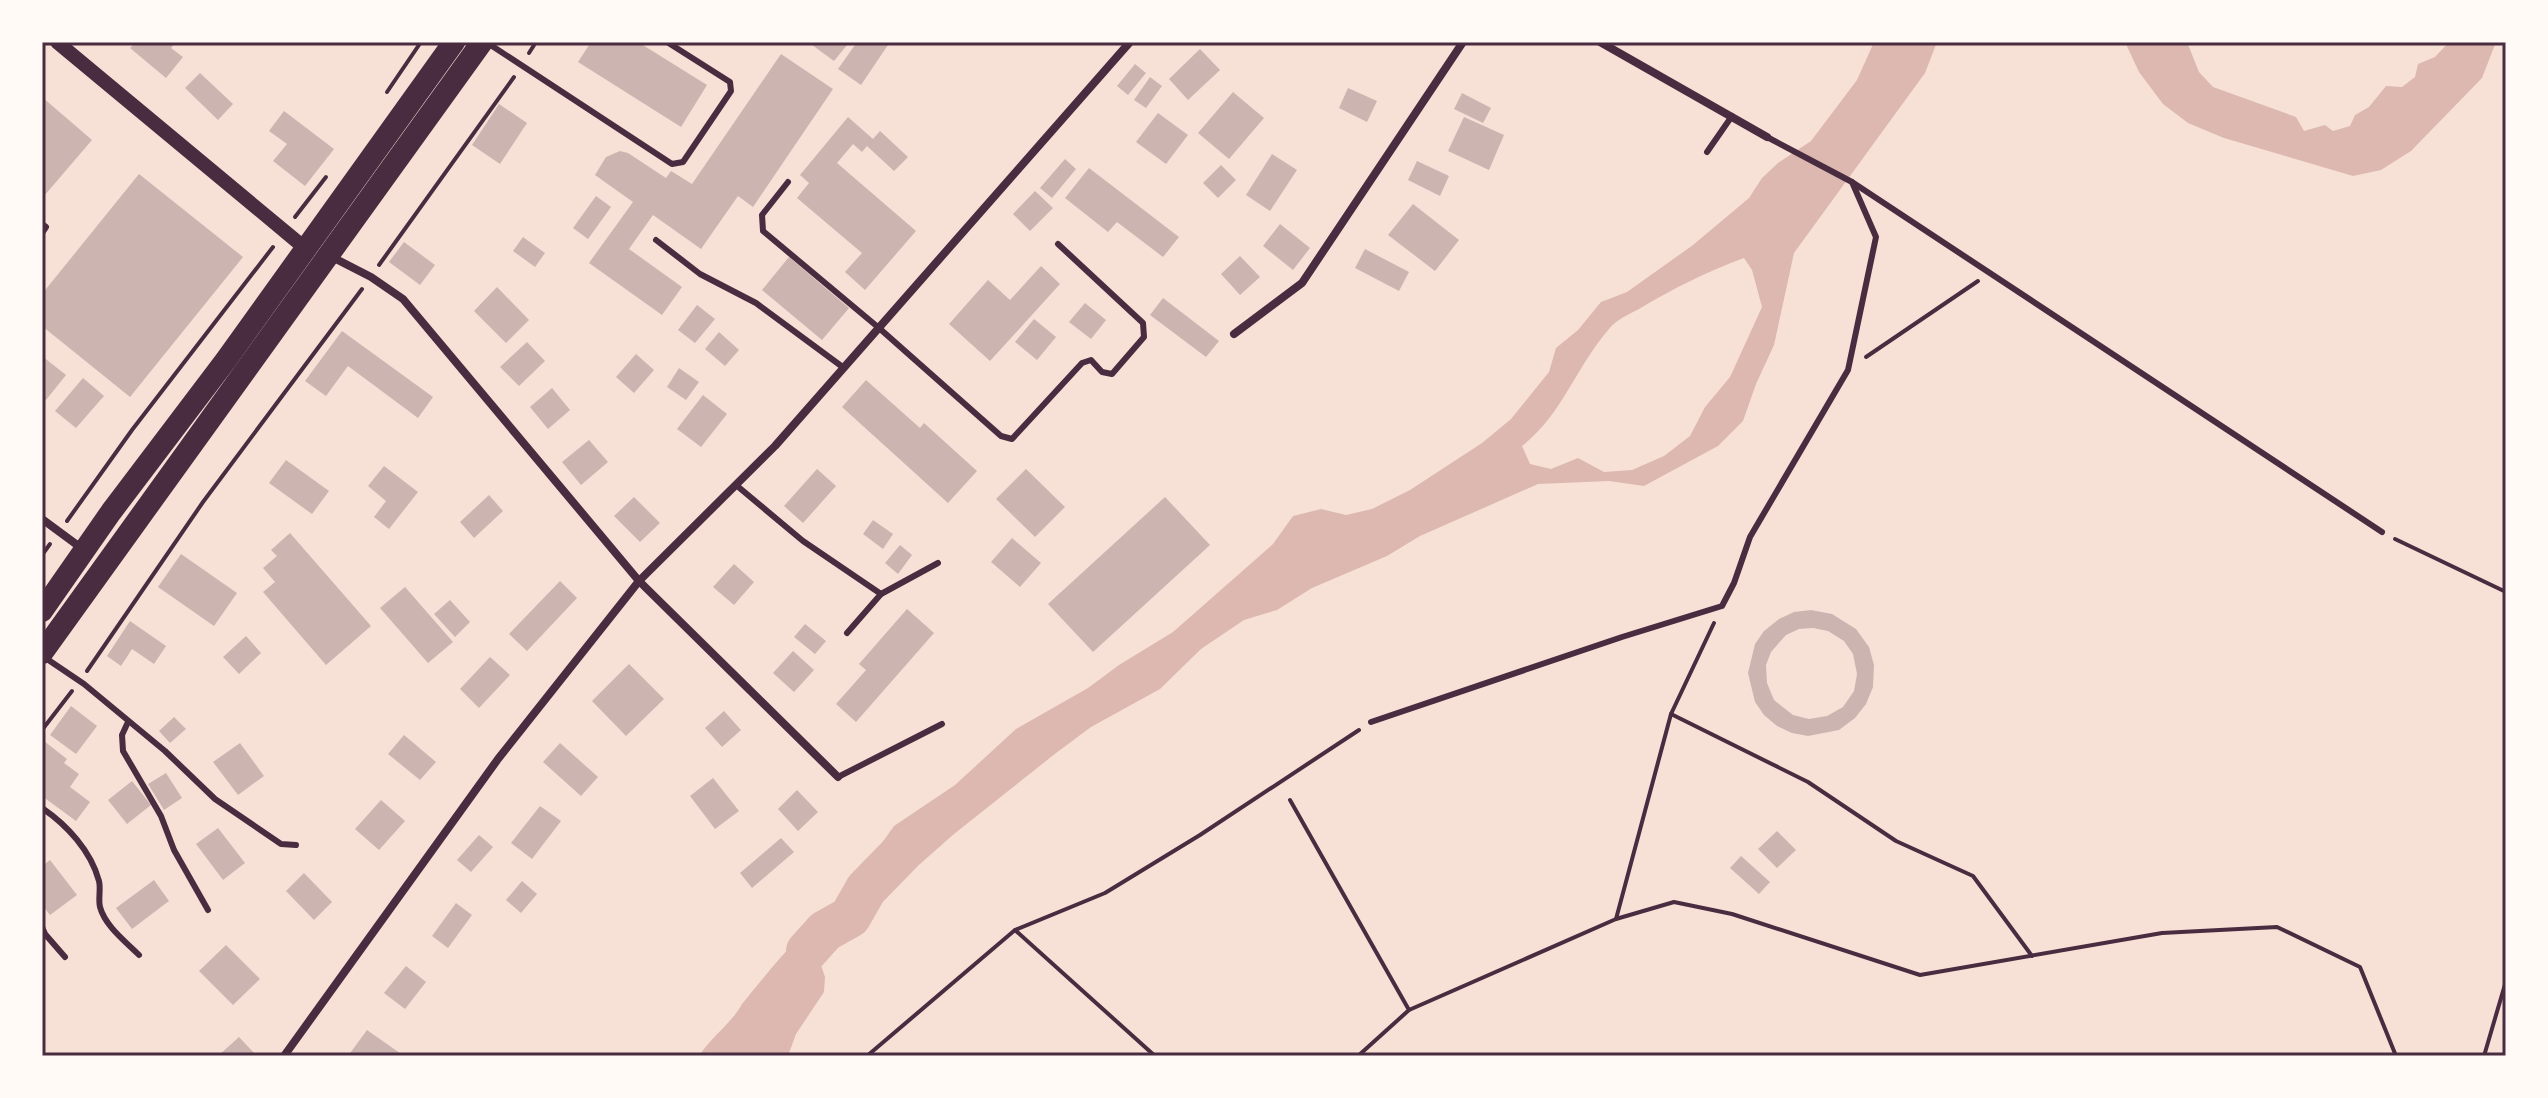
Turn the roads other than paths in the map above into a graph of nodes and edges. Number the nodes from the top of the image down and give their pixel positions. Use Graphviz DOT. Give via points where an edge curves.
graph roads {
  1 [pos="57,42"];
  2 [pos="454,42"];
  3 [pos="484,42"];
  4 [pos="667,42"];
  5 [pos="1130,42"];
  6 [pos="1463,42"];
  7 [pos="1600,42"];
  8 [pos="1732,116"];
  9 [pos="1767,137"];
  10 [pos="1707,152"];
  11 [pos="788,182"];
  12 [pos="1852,182"];
  13 [pos="42,224"];
  14 [pos="42,233"];
  15 [pos="656,240"];
  16 [pos="1058,244"];
  17 [pos="306,249"];
  18 [pos="329,255"];
  19 [pos="879,328"];
  20 [pos="1234,334"];
  21 [pos="844,368"];
  22 [pos="146,466"];
  23 [pos="165,482"];
  24 [pos="736,485"];
  25 [pos="42,519"];
  26 [pos="2382,532"];
  27 [pos="84,550"];
  28 [pos="938,563"];
  29 [pos="639,581"];
  30 [pos="881,594"];
  31 [pos="42,611"];
  32 [pos="847,633"];
  33 [pos="42,654"];
  34 [pos="128,722"];
  35 [pos="1371,722"];
  36 [pos="942,724"];
  37 [pos="838,777"];
  38 [pos="42,808"];
  39 [pos="296,845"];
  40 [pos="208,910"];
  41 [pos="42,927"];
  42 [pos="139,955"];
  43 [pos="65,957"];
  44 [pos="284,1056"];
  1 -- 17 [label="street"];
  2 -- 17 [label="highway"];
  3 -- 4 [label="lane" via="672,164 683,162 731,91 730,82"];
  3 -- 18 [label="highway"];
  5 -- 19 [label="street"];
  6 -- 20 [label="street" via="1302,283"];
  7 -- 8 [label="street"];
  8 -- 9 [label="street"];
  8 -- 10 [label="lane"];
  9 -- 12 [label="lane"];
  11 -- 19 [label="lane" via="762,215 763,231"];
  12 -- 26 [label="lane"];
  12 -- 35 [label="lane" via="1876,237 1848,370 1750,537 1722,606"];
  13 -- 14 [label="lane"];
  15 -- 21 [label="lane" via="700,274 756,303"];
  16 -- 19 [label="lane" via="1143,323 1144,337 1112,374 1091,360 1082,363 1012,439 1001,436"];
  17 -- 22 [label="highway"];
  18 -- 23 [label="highway"];
  18 -- 29 [label="street" via="403,299"];
  19 -- 21 [label="street"];
  21 -- 24 [label="street"];
  22 -- 23 [label="highway"];
  22 -- 27 [label="highway"];
  23 -- 33 [label="highway"];
  24 -- 29 [label="street"];
  24 -- 30 [label="lane" via="803,541"];
  25 -- 27 [label="street"];
  27 -- 31 [label="highway"];
  28 -- 30 [label="lane"];
  29 -- 37 [label="street"];
  29 -- 44 [label="street" via="498,759"];
  30 -- 32 [label="lane"];
  33 -- 34 [label="lane"];
  34 -- 39 [label="lane" via="215,799 281,844"];
  34 -- 40 [label="lane" via="123,751"];
  36 -- 37 [label="lane"];
  38 -- 42 [label="lane" via="84,848 99,882 100,907"];
  41 -- 43 [label="lane"];
}
